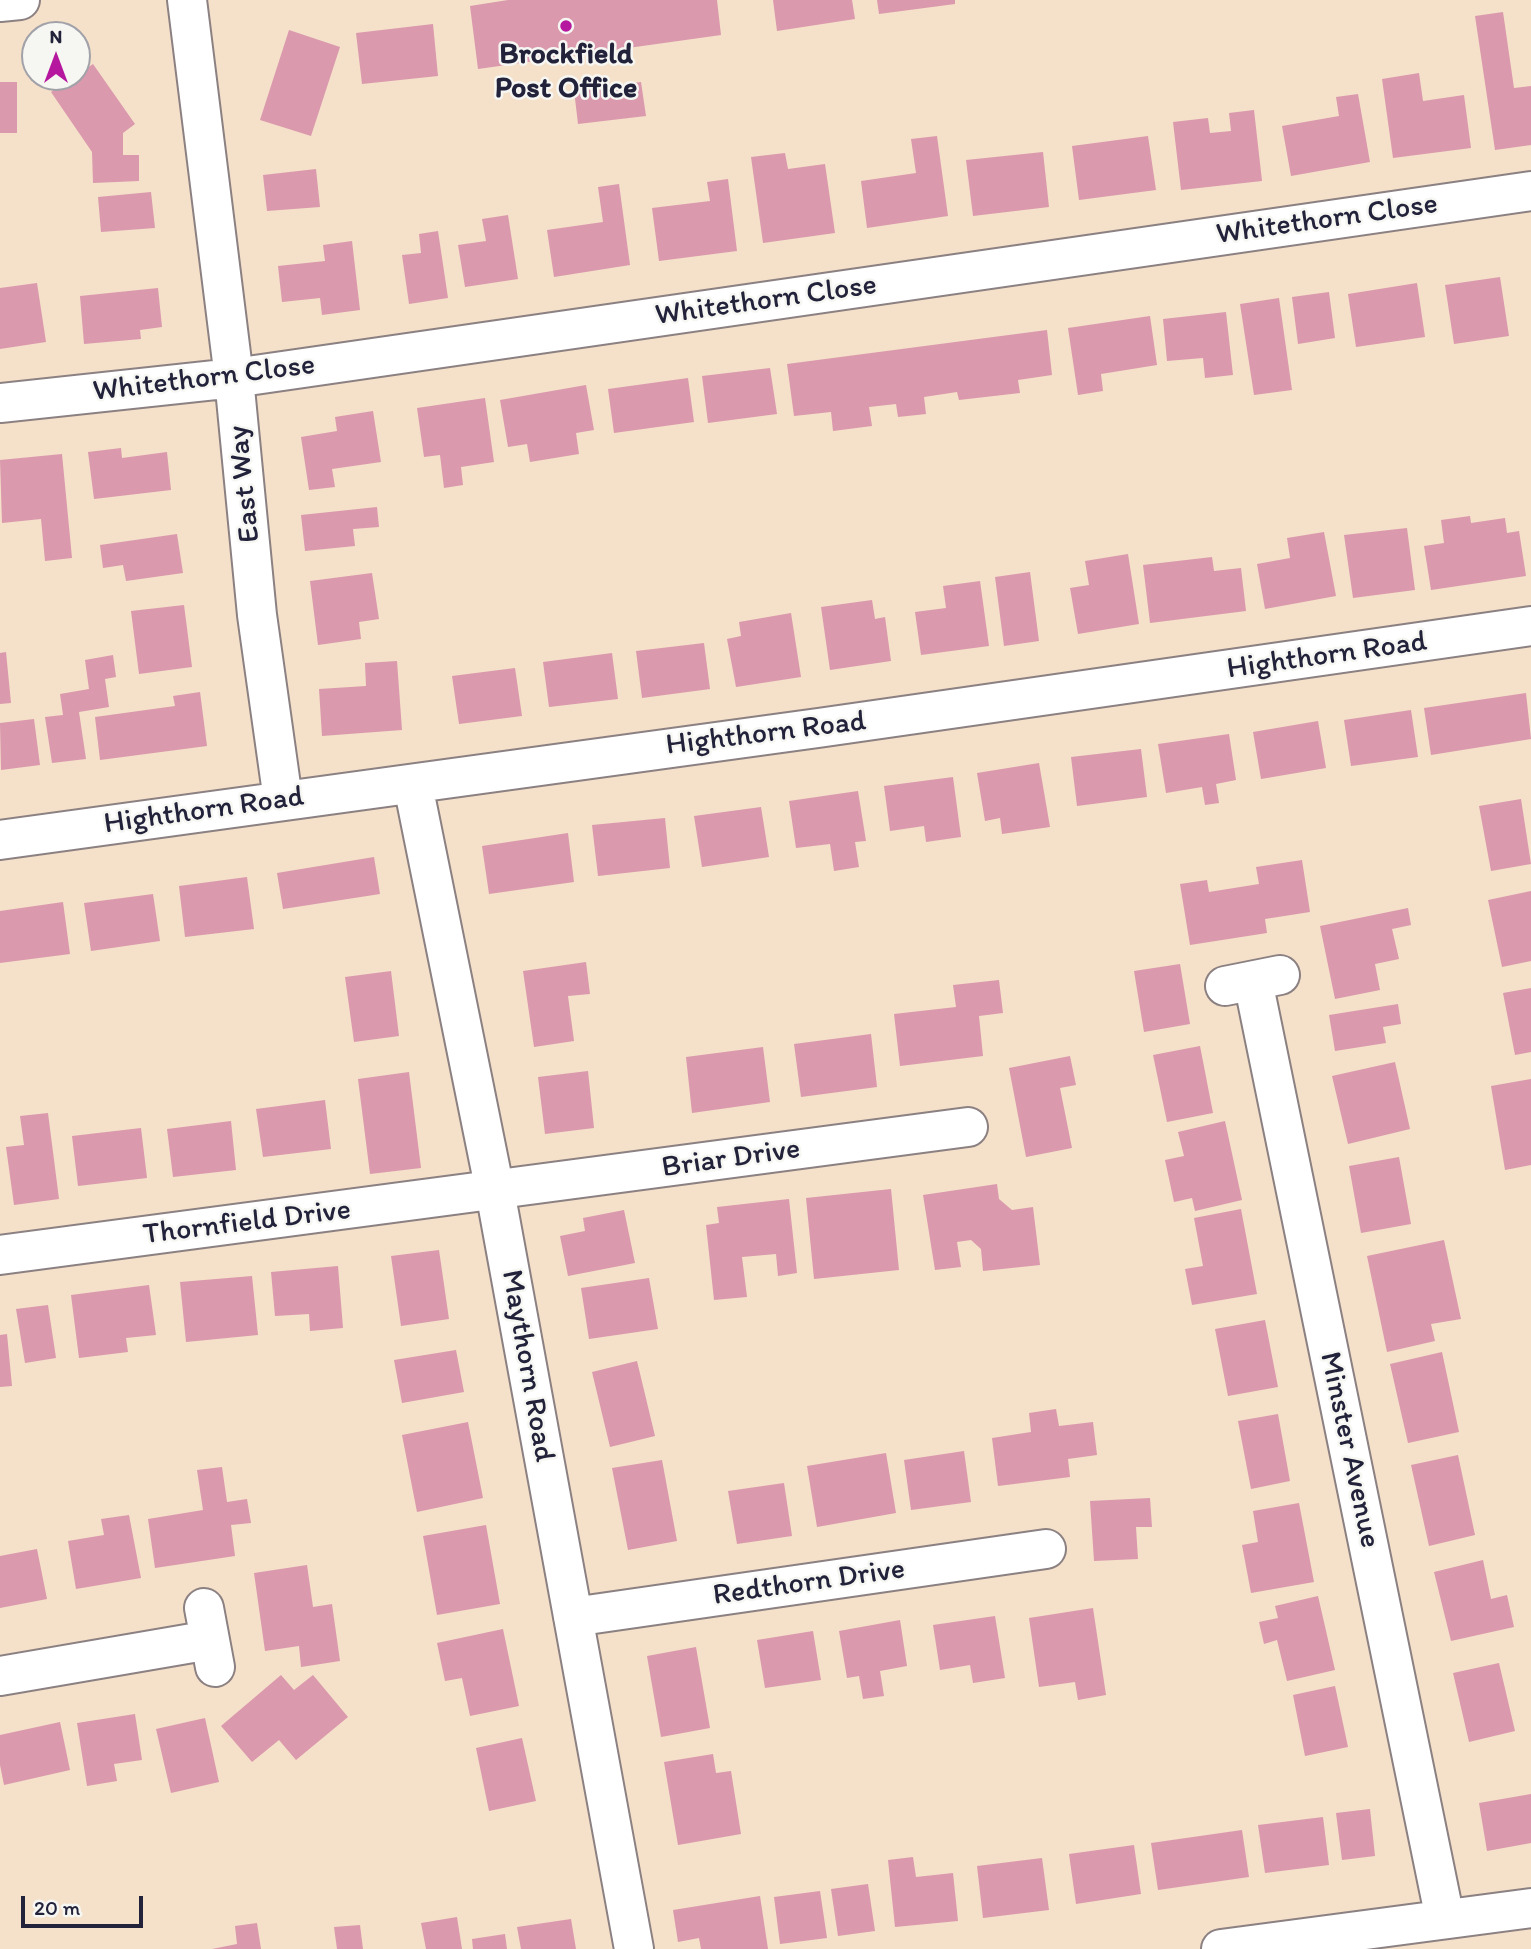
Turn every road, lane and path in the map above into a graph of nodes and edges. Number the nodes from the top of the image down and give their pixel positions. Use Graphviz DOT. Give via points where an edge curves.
graph roads {
  1 [pos="20,0"];
  2 [pos="187,0"];
  3 [pos="0,2"];
  4 [pos="1531,191"];
  5 [pos="234,378"];
  6 [pos="0,403"];
  7 [pos="1531,626"];
  8 [pos="413,785"];
  9 [pos="283,800"];
  10 [pos="0,839"];
  11 [pos="1253,981"];
  12 [pos="968,1127"];
  13 [pos="495,1191"];
  14 [pos="0,1255"];
  15 [pos="1045,1548"];
  16 [pos="573,1617"];
  17 [pos="209,1638"];
  18 [pos="0,1676"];
  19 [pos="1531,1909"];
  20 [pos="1445,1919"];
  21 [pos="634,1949"];
  22 [pos="1221,1949"];
  1 -- 3 [label="street"];
  2 -- 5 [label="street, East Way"];
  4 -- 5 [label="street, Whitethorn Close"];
  5 -- 6 [label="street, Whitethorn Close"];
  5 -- 9 [label="street, East Way" via="257,615"];
  7 -- 8 [label="street, Highthorn Road"];
  8 -- 9 [label="street, Highthorn Road"];
  8 -- 13 [label="street, Maythorn Road"];
  9 -- 10 [label="street, Highthorn Road"];
  11 -- 20 [label="street, Minster Avenue"];
  12 -- 13 [label="street, Briar Drive"];
  13 -- 14 [label="street, Thornfield Drive"];
  13 -- 16 [label="street, Maythorn Road"];
  15 -- 16 [label="street, Redthorn Drive"];
  16 -- 21 [label="street, Maythorn Road"];
  17 -- 18 [label="street"];
  19 -- 20 [label="street"];
  20 -- 22 [label="street"];
}
